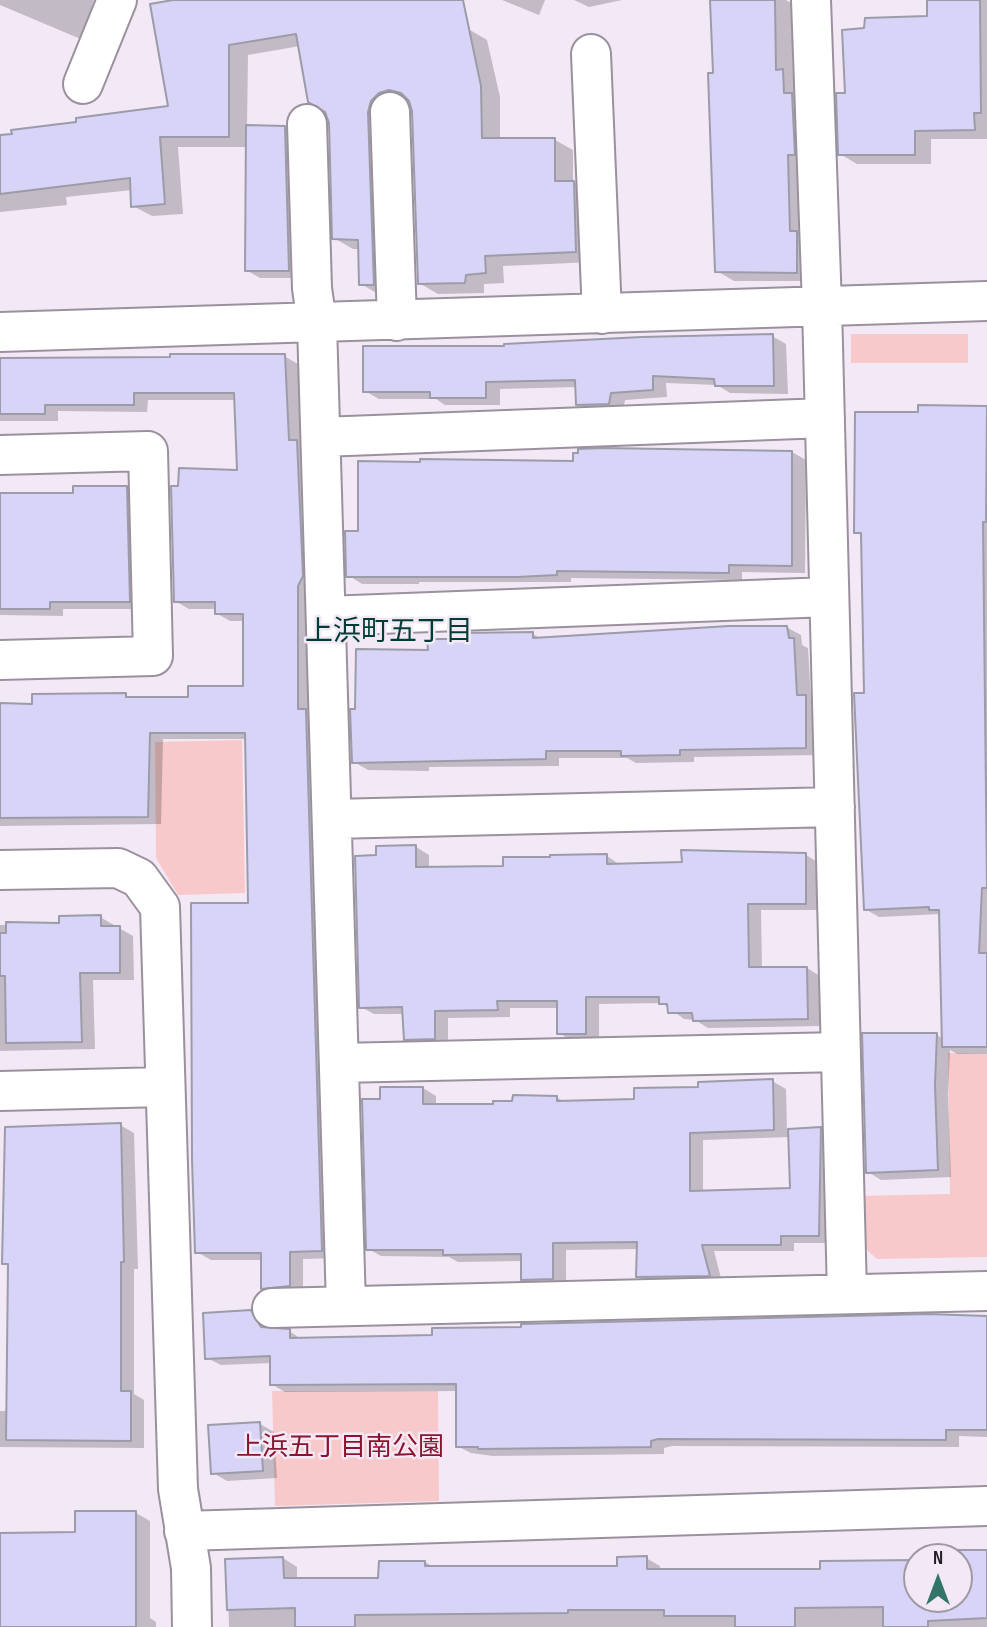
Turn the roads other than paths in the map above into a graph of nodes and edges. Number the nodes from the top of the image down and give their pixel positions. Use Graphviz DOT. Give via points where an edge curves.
graph roads {
  1 [pos="117,0"];
  2 [pos="811,0"];
  3 [pos="591,54"];
  4 [pos="83,84"];
  5 [pos="390,111"];
  6 [pos="307,124"];
  7 [pos="987,302"];
  8 [pos="822,306"];
  9 [pos="602,313"];
  10 [pos="397,321"];
  11 [pos="317,324"];
  12 [pos="0,332"];
  13 [pos="825,418"];
  14 [pos="321,438"];
  15 [pos="0,455"];
  16 [pos="830,597"];
  17 [pos="326,616"];
  18 [pos="0,660"];
  19 [pos="835,807"];
  20 [pos="332,819"];
  21 [pos="0,870"];
  22 [pos="841,1052"];
  23 [pos="339,1063"];
  24 [pos="165,1087"];
  25 [pos="0,1091"];
  26 [pos="987,1291"];
  27 [pos="847,1294"];
  28 [pos="346,1306"];
  29 [pos="272,1308"];
  30 [pos="987,1506"];
  31 [pos="184,1531"];
  32 [pos="192,1627"];
  1 -- 4 [label="street"];
  2 -- 8 [label="street"];
  3 -- 9 [label="street"];
  5 -- 10 [label="street"];
  6 -- 11 [label="street"];
  7 -- 8 [label="street"];
  8 -- 9 [label="street"];
  8 -- 13 [label="street"];
  9 -- 10 [label="street"];
  10 -- 11 [label="street"];
  11 -- 12 [label="street"];
  11 -- 14 [label="street"];
  13 -- 14 [label="street"];
  13 -- 16 [label="street"];
  14 -- 17 [label="street"];
  15 -- 18 [label="street" via="148,451 153,656"];
  16 -- 17 [label="street"];
  16 -- 19 [label="street"];
  17 -- 20 [label="street"];
  19 -- 20 [label="street"];
  19 -- 22 [label="street"];
  20 -- 23 [label="street"];
  21 -- 24 [label="street" via="118,868 148,887 160,907"];
  22 -- 23 [label="street"];
  22 -- 27 [label="street"];
  23 -- 28 [label="street"];
  24 -- 25 [label="street"];
  24 -- 31 [label="street" via="178,1489"];
  26 -- 27 [label="street"];
  27 -- 28 [label="street"];
  28 -- 29 [label="street"];
  30 -- 31 [label="street"];
  31 -- 32 [label="street" via="191,1568"];
}
